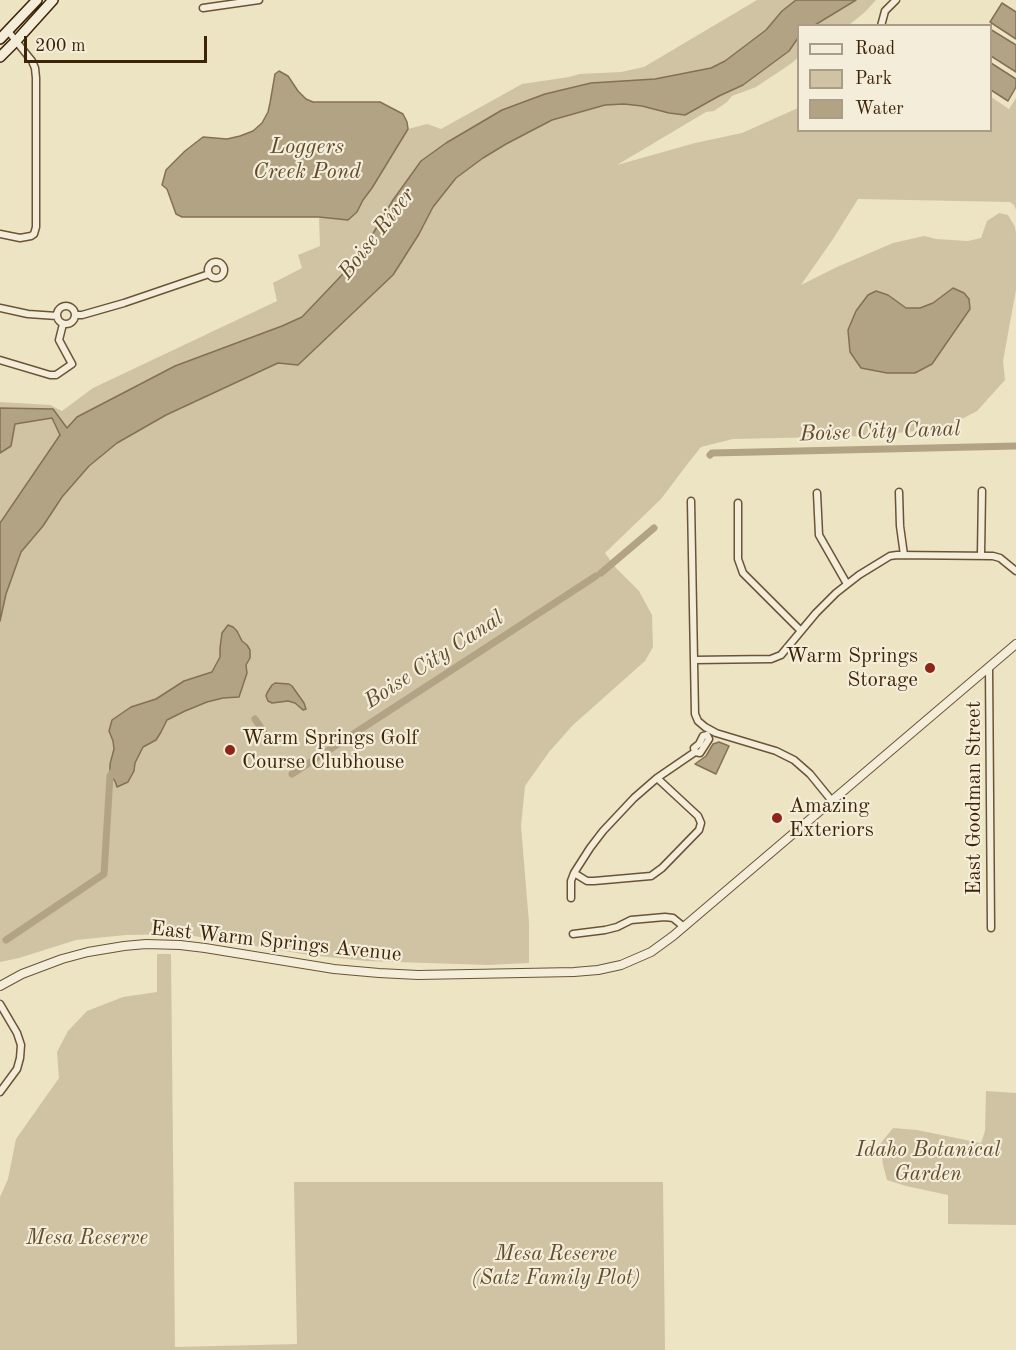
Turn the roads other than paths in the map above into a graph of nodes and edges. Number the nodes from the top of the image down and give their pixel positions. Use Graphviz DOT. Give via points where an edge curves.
graph roads {
  1 [pos="37,0"];
  2 [pos="53,0"];
  3 [pos="259,0"];
  4 [pos="896,0"];
  5 [pos="203,8"];
  6 [pos="882,24"];
  7 [pos="8,31"];
  8 [pos="0,39"];
  9 [pos="16,41"];
  10 [pos="0,57"];
  11 [pos="0,234"];
  12 [pos="209,274"];
  13 [pos="0,308"];
  14 [pos="57,315"];
  15 [pos="76,315"];
  16 [pos="63,324"];
  17 [pos="0,360"];
  18 [pos="982,491"];
  19 [pos="899,492"];
  20 [pos="817,494"];
  21 [pos="691,501"];
  22 [pos="738,503"];
  23 [pos="904,555"];
  24 [pos="981,555"];
  25 [pos="1016,571"];
  26 [pos="847,584"];
  27 [pos="801,631"];
  28 [pos="1016,644"];
  29 [pos="694,660"];
  30 [pos="989,666"];
  31 [pos="709,733"];
  32 [pos="657,778"];
  33 [pos="831,801"];
  34 [pos="574,873"];
  35 [pos="571,898"];
  36 [pos="684,927"];
  37 [pos="991,928"];
  38 [pos="573,934"];
  39 [pos="0,986"];
  40 [pos="0,1004"];
  41 [pos="0,1092"];
  1 -- 7 [label="main road"];
  2 -- 9 [label="main road"];
  3 -- 5 [label="street"];
  4 -- 6 [label="street" via="885,11"];
  7 -- 8 [label="main road"];
  7 -- 9 [label="street"];
  9 -- 10 [label="main road"];
  9 -- 11 [label="street" via="32,61 36,78 36,227 31,236"];
  12 -- 15 [label="street"];
  13 -- 14 [label="street"];
  14 -- 15 [label="street" via="59,309 67,306"];
  14 -- 16 [label="street"];
  15 -- 16 [label="street" via="72,322"];
  16 -- 17 [label="street" via="59,340 72,364 56,375"];
  18 -- 24 [label="street"];
  19 -- 23 [label="street"];
  20 -- 26 [label="street" via="819,535"];
  21 -- 29 [label="street"];
  22 -- 27 [label="street" via="738,559 743,573"];
  23 -- 24 [label="street"];
  23 -- 26 [label="street" via="883,559"];
  24 -- 25 [label="street" via="1000,558"];
  26 -- 27 [label="street"];
  27 -- 29 [label="street" via="776,658"];
  28 -- 30 [label="street, East Warm Springs Avenue"];
  29 -- 31 [label="street" via="695,714"];
  30 -- 33 [label="street, East Warm Springs Avenue"];
  30 -- 37 [label="street, East Goodman Street"];
  31 -- 32 [label="street" via="700,753 695,752"];
  31 -- 33 [label="street" via="785,755 810,774"];
  32 -- 34 [label="street" via="618,814"];
  32 -- 34 [label="street" via="698,816 699,830 651,876 587,881"];
  33 -- 36 [label="street, East Warm Springs Avenue"];
  34 -- 35 [label="street"];
  36 -- 38 [label="street" via="665,917 631,920 605,930"];
  36 -- 39 [label="street, East Warm Springs Avenue" via="651,952 598,970 379,974 206,948 146,944 62,959"];
  40 -- 41 [label="street" via="17,1033 21,1058"];
}
